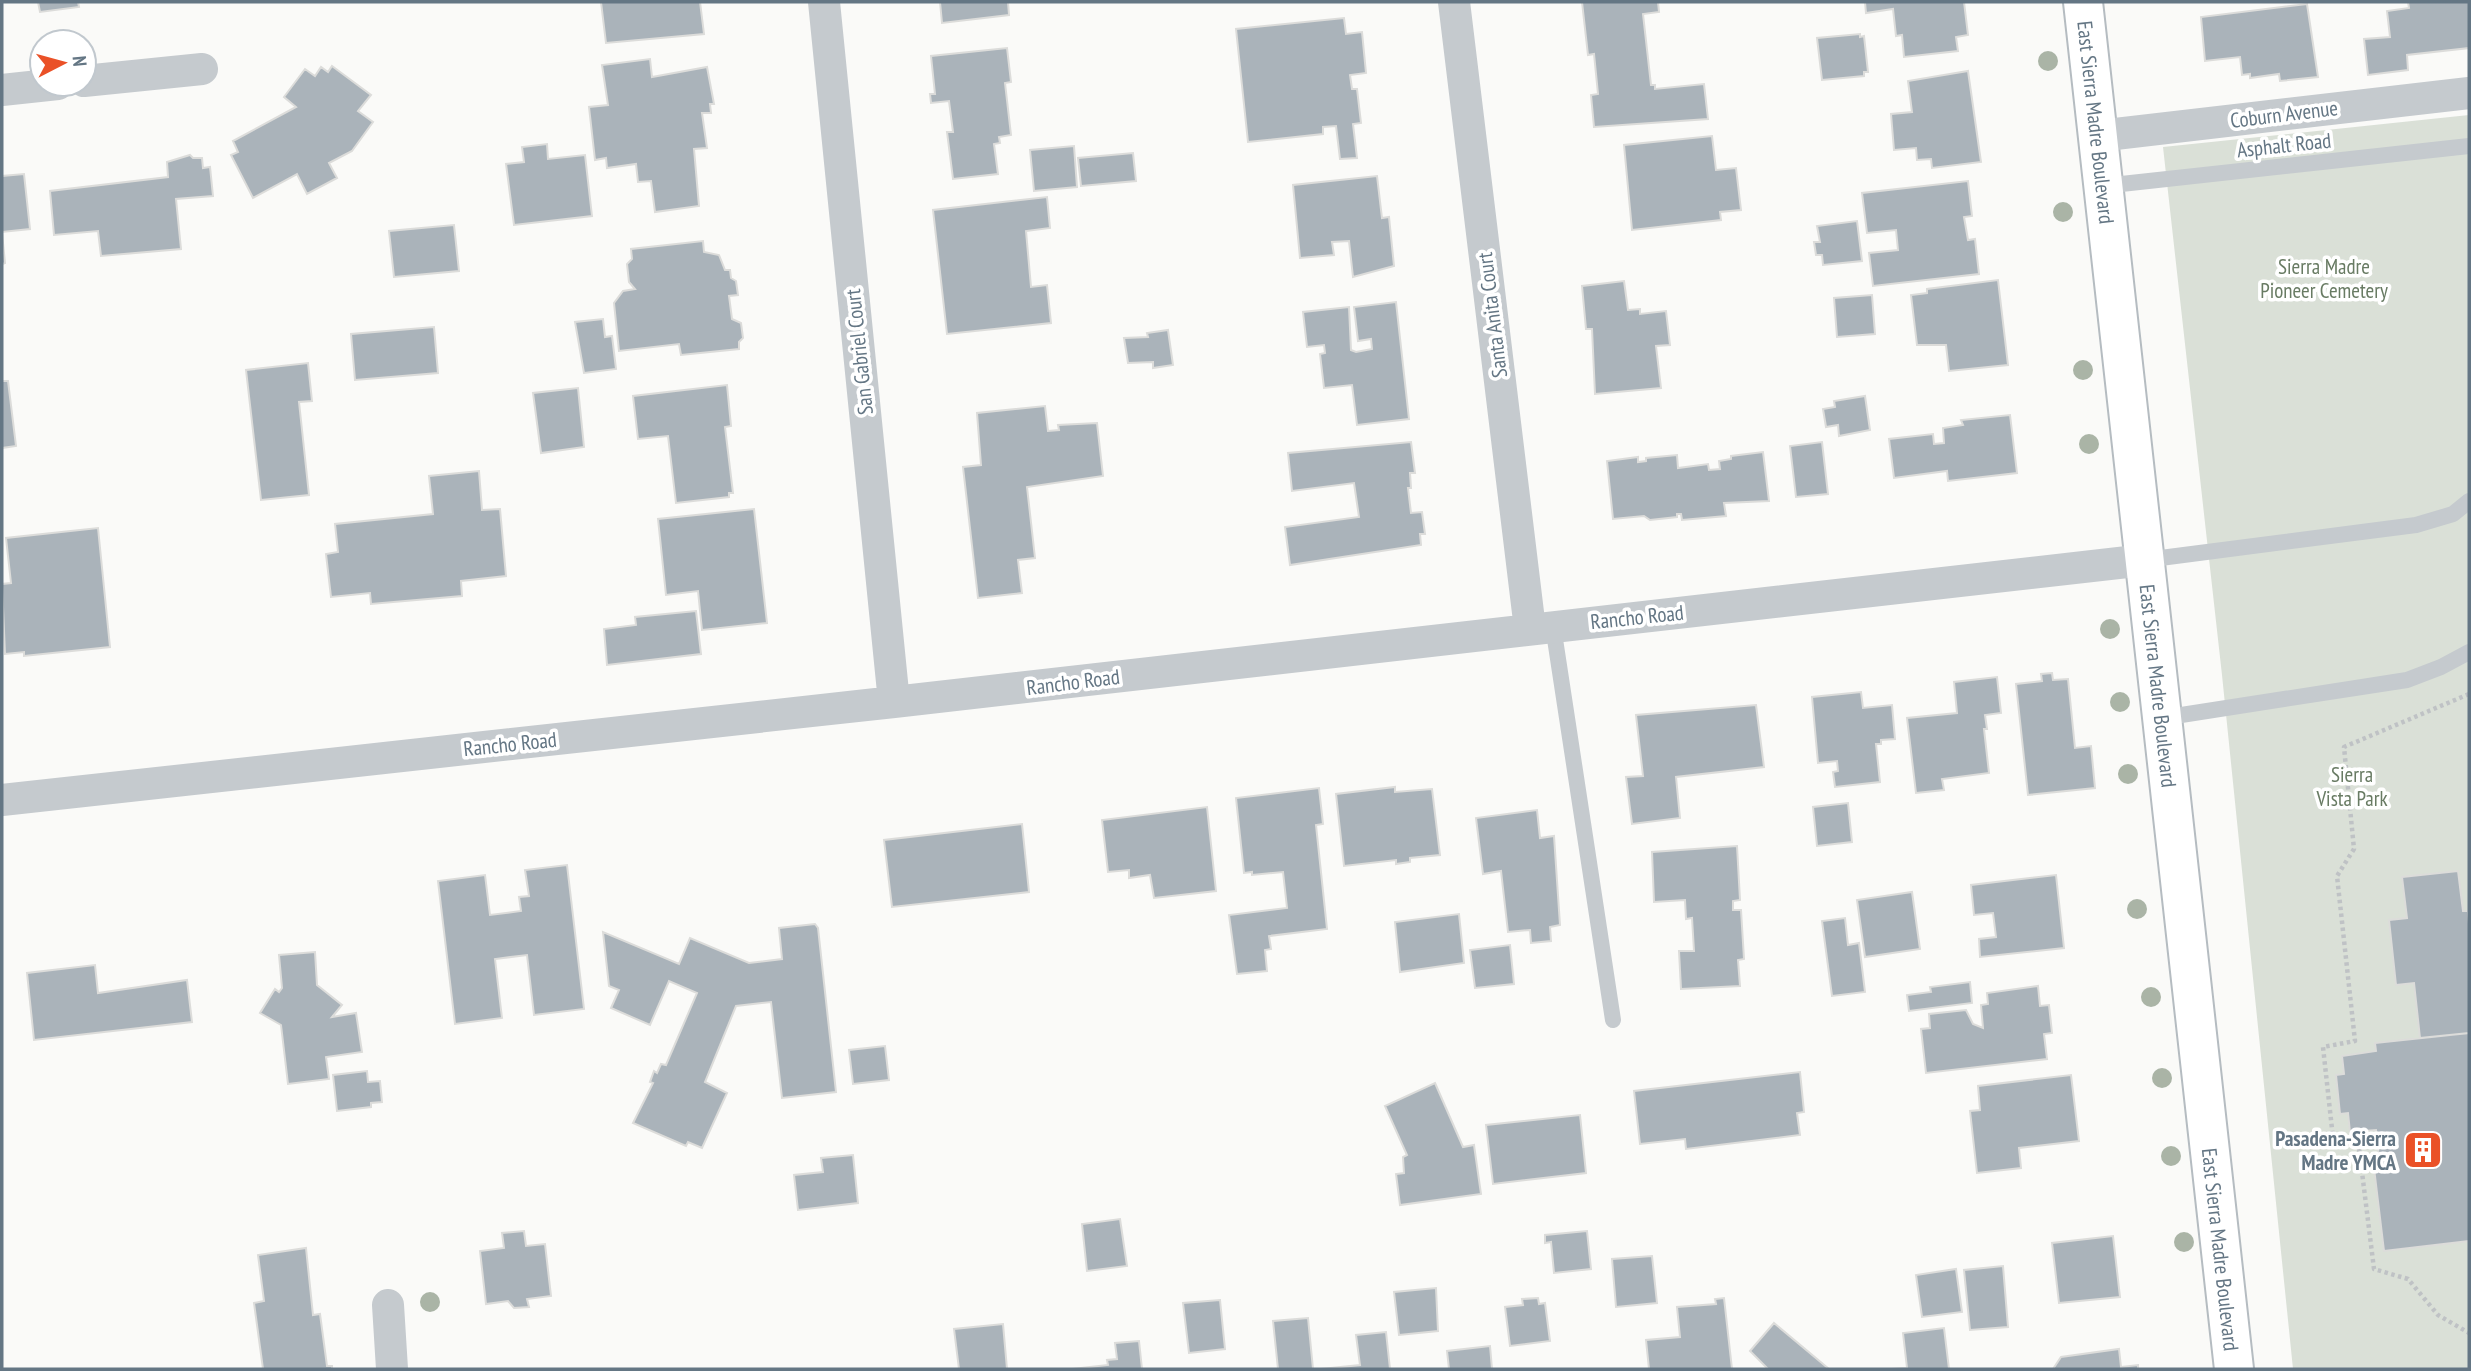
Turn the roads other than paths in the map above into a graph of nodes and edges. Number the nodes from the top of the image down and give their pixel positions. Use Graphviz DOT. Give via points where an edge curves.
graph roads {
  1 [pos="824,2"];
  2 [pos="1454,2"];
  3 [pos="2083,2"];
  4 [pos="202,69"];
  5 [pos="98,80"];
  6 [pos="28,87"];
  7 [pos="2,90"];
  8 [pos="2469,93"];
  9 [pos="2098,136"];
  10 [pos="2469,146"];
  11 [pos="2103,186"];
  12 [pos="2469,501"];
  13 [pos="2145,560"];
  14 [pos="1542,627"];
  15 [pos="2469,652"];
  16 [pos="894,702"];
  17 [pos="2162,718"];
  18 [pos="2,800"];
  19 [pos="1613,1020"];
  20 [pos="388,1305"];
  21 [pos="393,1369"];
  22 [pos="2234,1369"];
  1 -- 16 [label="street, San Gabriel Court"];
  2 -- 14 [label="street, Santa Anita Court"];
  3 -- 9 [label="street, East Sierra Madre Boulevard"];
  4 -- 5 [label="street"];
  6 -- 7 [label="street"];
  8 -- 9 [label="street, Coburn Avenue"];
  9 -- 11 [label="street, East Sierra Madre Boulevard"];
  10 -- 11 [label="lane, Asphalt Road"];
  11 -- 13 [label="street, East Sierra Madre Boulevard"];
  12 -- 13 [label="lane" via="2453,514 2416,525"];
  13 -- 14 [label="street, Rancho Road"];
  13 -- 17 [label="street, East Sierra Madre Boulevard"];
  14 -- 16 [label="street, Rancho Road"];
  14 -- 19 [label="lane"];
  15 -- 17 [label="lane" via="2407,680"];
  16 -- 18 [label="street, Rancho Road"];
  17 -- 22 [label="street, East Sierra Madre Boulevard"];
  20 -- 21 [label="street"];
}
